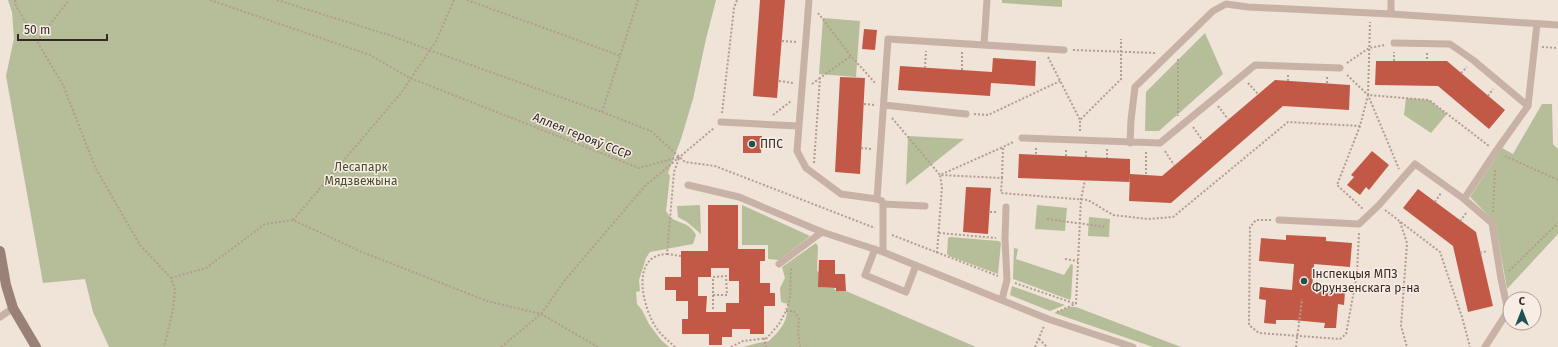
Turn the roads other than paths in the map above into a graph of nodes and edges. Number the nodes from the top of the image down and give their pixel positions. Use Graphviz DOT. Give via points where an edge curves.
graph roads {
  1 [pos="808,0"];
  2 [pos="987,0"];
  3 [pos="1391,0"];
  4 [pos="1225,2"];
  5 [pos="1391,14"];
  6 [pos="1537,24"];
  7 [pos="1558,25"];
  8 [pos="1394,43"];
  9 [pos="984,45"];
  10 [pos="1064,50"];
  11 [pos="1340,68"];
  12 [pos="884,105"];
  13 [pos="1528,106"];
  14 [pos="966,114"];
  15 [pos="721,122"];
  16 [pos="798,126"];
  17 [pos="1022,138"];
  18 [pos="1130,142"];
  19 [pos="688,185"];
  20 [pos="877,199"];
  21 [pos="1464,199"];
  22 [pos="883,204"];
  23 [pos="925,206"];
  24 [pos="1006,207"];
  25 [pos="1279,220"];
  26 [pos="822,232"];
  27 [pos="875,250"];
  28 [pos="0,251"];
  29 [pos="883,252"];
  30 [pos="779,264"];
  31 [pos="916,265"];
  32 [pos="1002,300"];
  33 [pos="13,308"];
  34 [pos="0,317"];
  35 [pos="36,347"];
  36 [pos="1133,347"];
  37 [pos="1485,347"];
  1 -- 16 [label="lane"];
  2 -- 9 [label="lane"];
  3 -- 5 [label="lane"];
  4 -- 5 [label="lane" via="1248,7"];
  4 -- 18 [label="lane" via="1135,87"];
  5 -- 6 [label="lane"];
  6 -- 7 [label="lane"];
  6 -- 13 [label="lane"];
  8 -- 13 [label="lane" via="1450,44"];
  9 -- 10 [label="lane"];
  9 -- 12 [label="lane" via="888,39"];
  11 -- 18 [label="lane" via="1255,65 1160,143"];
  12 -- 14 [label="lane"];
  12 -- 20 [label="lane"];
  13 -- 21 [label="lane"];
  15 -- 16 [label="lane"];
  16 -- 20 [label="lane" via="796,151 806,168 841,194"];
  17 -- 18 [label="lane"];
  19 -- 26 [label="lane" via="739,197"];
  20 -- 22 [label="lane"];
  21 -- 25 [label="lane" via="1415,164 1359,224"];
  21 -- 37 [label="lane" via="1492,223 1508,311"];
  22 -- 23 [label="lane"];
  22 -- 29 [label="lane"];
  24 -- 32 [label="lane" via="1007,280"];
  26 -- 27 [label="lane"];
  26 -- 30 [label="lane"];
  27 -- 29 [label="lane"];
  27 -- 31 [label="lane" via="865,275 906,292"];
  28 -- 33 [label="main road"];
  29 -- 31 [label="lane"];
  31 -- 32 [label="lane"];
  32 -- 36 [label="lane"];
  33 -- 34 [label="lane"];
  33 -- 35 [label="main road"];
}
